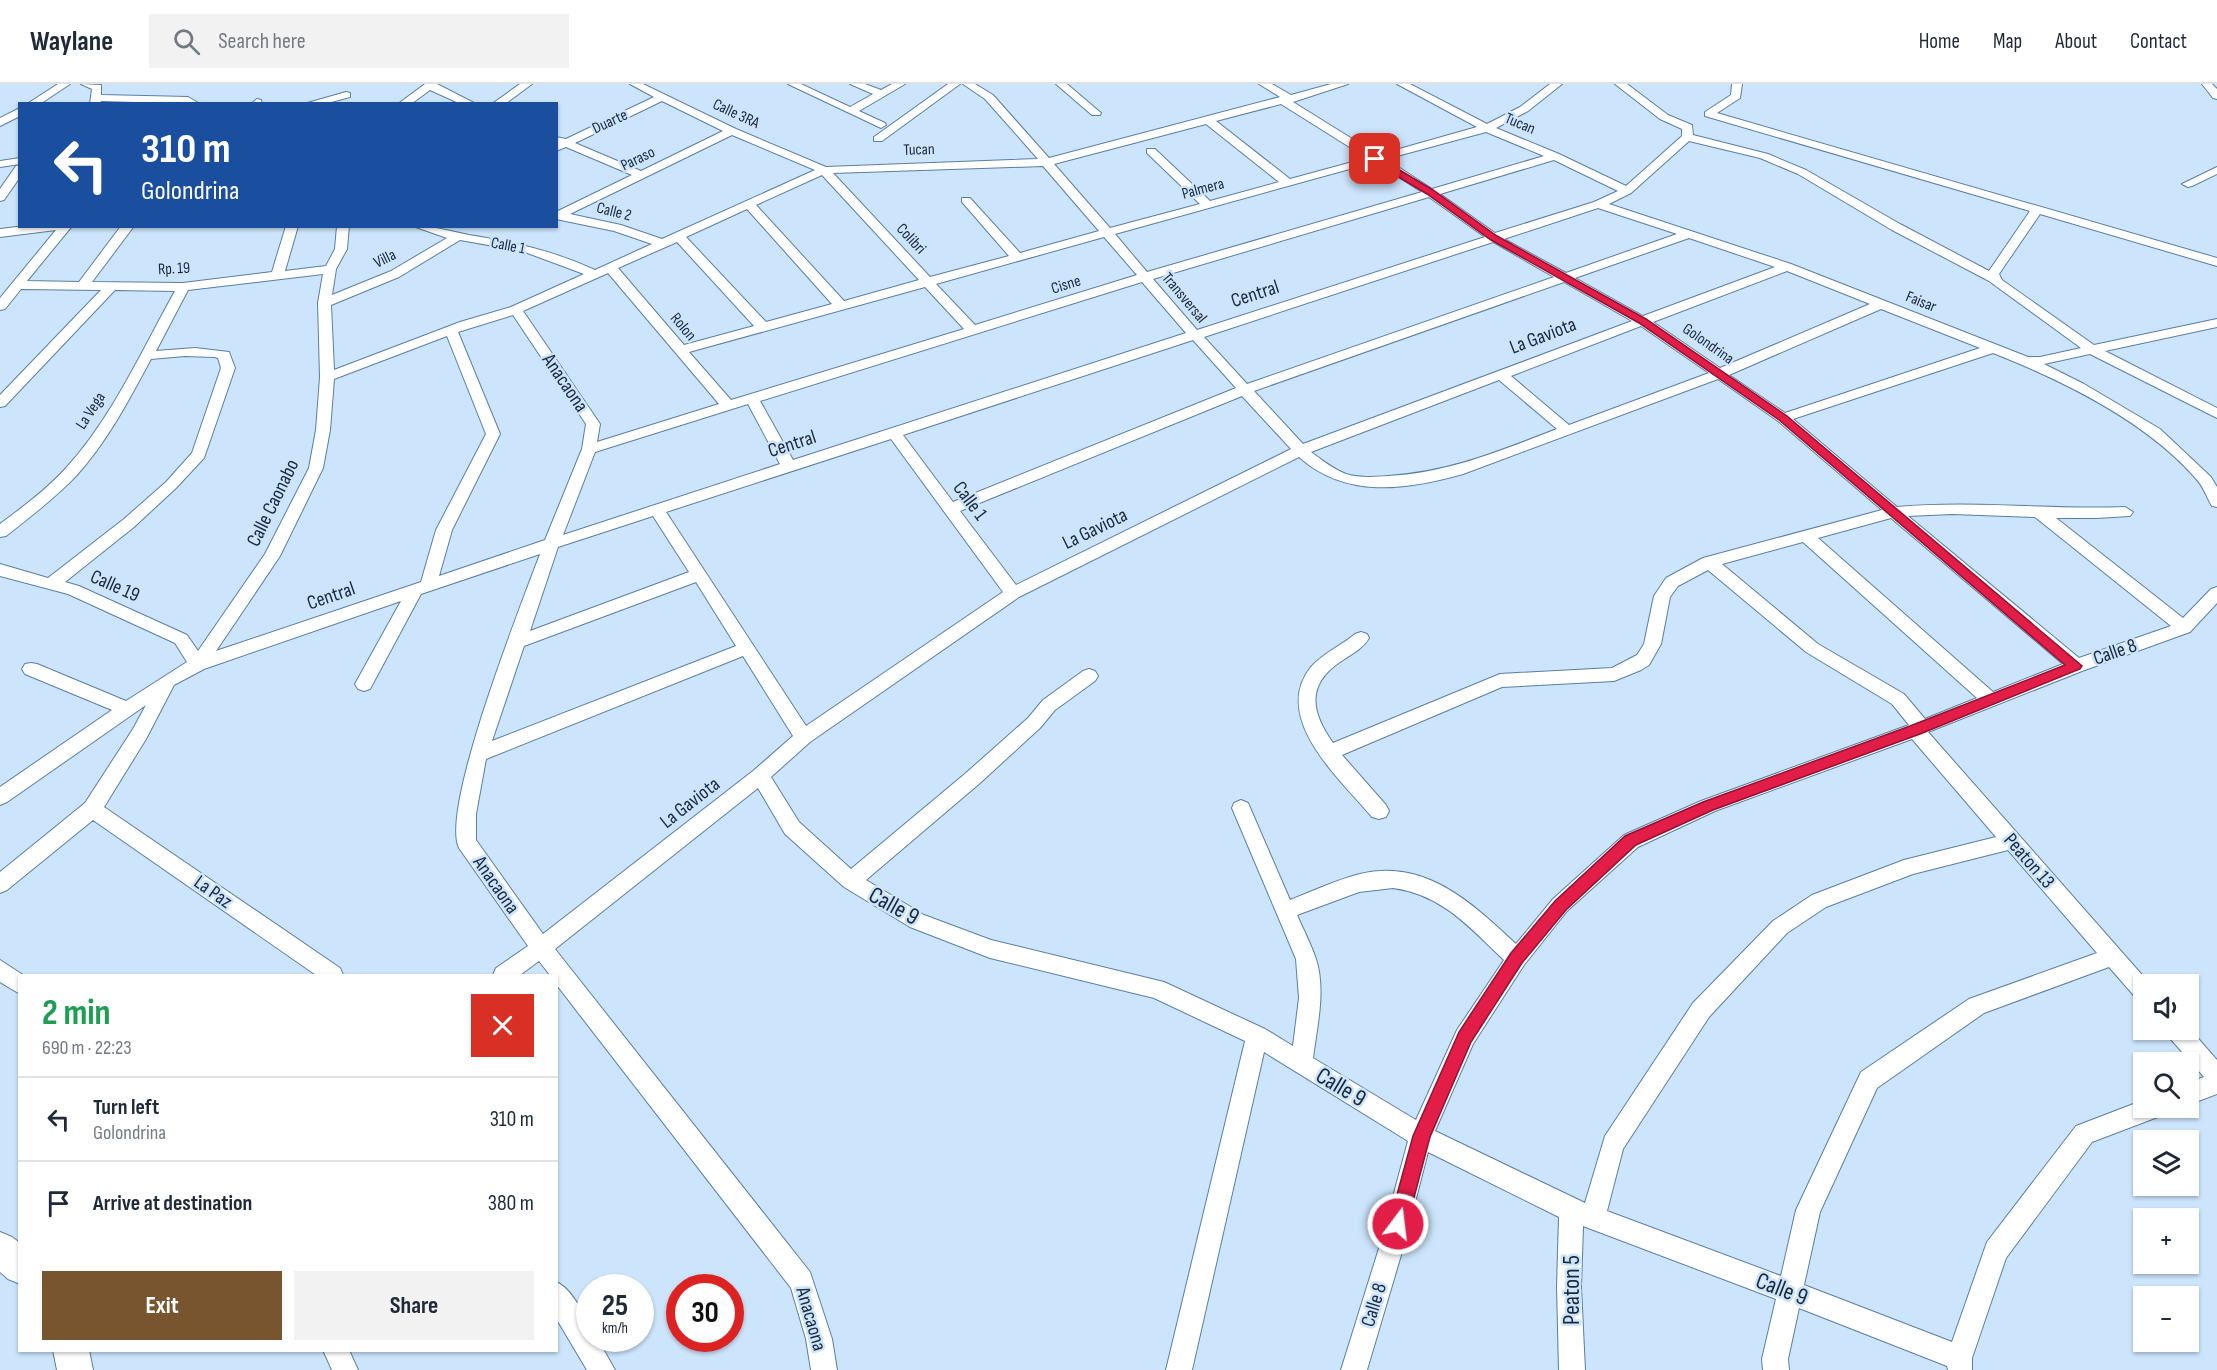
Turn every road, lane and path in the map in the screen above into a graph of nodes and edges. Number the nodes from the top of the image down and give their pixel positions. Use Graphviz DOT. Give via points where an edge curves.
graph roads {
  1 [pos="65,84"];
  2 [pos="86,84"];
  3 [pos="527,84"];
  4 [pos="635,84"];
  5 [pos="793,84"];
  6 [pos="855,84"];
  7 [pos="900,84"];
  8 [pos="955,84"];
  9 [pos="968,84"];
  10 [pos="1061,84"];
  11 [pos="1264,84"];
  12 [pos="1343,84"];
  13 [pos="1402,84"];
  14 [pos="1557,84"];
  15 [pos="1620,84"];
  16 [pos="1737,84"];
  17 [pos="2208,84"];
  18 [pos="430,85"];
  19 [pos="882,94"];
  20 [pos="346,95"];
  21 [pos="2217,96"];
  22 [pos="321,98"];
  23 [pos="663,98"];
  24 [pos="95,100"];
  25 [pos="1288,100"];
  26 [pos="35,102"];
  27 [pos="192,102"];
  28 [pos="406,102"];
  29 [pos="467,102"];
  30 [pos="500,102"];
  31 [pos="850,111"];
  32 [pos="18,112"];
  33 [pos="1096,113"];
  34 [pos="1208,120"];
  35 [pos="0,123"];
  36 [pos="880,125"];
  37 [pos="1487,128"];
  38 [pos="732,131"];
  39 [pos="1687,137"];
  40 [pos="878,139"];
  41 [pos="559,144"];
  42 [pos="1151,151"];
  43 [pos="1555,156"];
  44 [pos="1375,159"];
  45 [pos="18,161"];
  46 [pos="1048,162"];
  47 [pos="0,164"];
  48 [pos="824,170"];
  49 [pos="2217,170"];
  50 [pos="18,171"];
  51 [pos="641,176"];
  52 [pos="1288,183"];
  53 [pos="2188,184"];
  54 [pos="1627,191"];
  55 [pos="1430,192"];
  56 [pos="0,198"];
  57 [pos="966,200"];
  58 [pos="748,204"];
  59 [pos="1598,204"];
  60 [pos="1208,205"];
  61 [pos="2037,209"];
  62 [pos="558,215"];
  63 [pos="558,215"];
  64 [pos="43,228"];
  65 [pos="64,228"];
  66 [pos="126,228"];
  67 [pos="291,228"];
  68 [pos="343,228"];
  69 [pos="426,228"];
  70 [pos="1109,232"];
  71 [pos="0,233"];
  72 [pos="1689,234"];
  73 [pos="678,236"];
  74 [pos="457,237"];
  75 [pos="1494,238"];
  76 [pos="662,243"];
  77 [pos="1017,257"];
  78 [pos="2217,262"];
  79 [pos="1787,267"];
  80 [pos="611,268"];
  81 [pos="330,269"];
  82 [pos="594,274"];
  83 [pos="277,275"];
  84 [pos="1145,278"];
  85 [pos="1565,278"];
  86 [pos="1993,278"];
  87 [pos="927,281"];
  88 [pos="19,285"];
  89 [pos="82,286"];
  90 [pos="183,286"];
  91 [pos="111,287"];
  92 [pos="324,303"];
  93 [pos="1881,304"];
  94 [pos="840,305"];
  95 [pos="0,306"];
  96 [pos="516,310"];
  97 [pos="1642,321"];
  98 [pos="2217,323"];
  99 [pos="763,327"];
  100 [pos="451,330"];
  101 [pos="973,331"];
  102 [pos="1194,336"];
  103 [pos="1993,348"];
  104 [pos="681,350"];
  105 [pos="2092,350"];
  106 [pos="145,356"];
  107 [pos="2026,362"];
  108 [pos="1719,374"];
  109 [pos="1500,375"];
  110 [pos="327,377"];
  111 [pos="1244,390"];
  112 [pos="752,399"];
  113 [pos="0,403"];
  114 [pos="729,407"];
  115 [pos="2217,414"];
  116 [pos="1783,418"];
  117 [pos="1567,430"];
  118 [pos="894,433"];
  119 [pos="589,449"];
  120 [pos="1301,450"];
  121 [pos="789,467"];
  122 [pos="2217,502"];
  123 [pos="950,509"];
  124 [pos="657,510"];
  125 [pos="1894,512"];
  126 [pos="2125,512"];
  127 [pos="2040,513"];
  128 [pos="0,531"];
  129 [pos="1806,536"];
  130 [pos="551,544"];
  131 [pos="1709,562"];
  132 [pos="0,570"];
  133 [pos="699,575"];
  134 [pos="51,584"];
  135 [pos="422,587"];
  136 [pos="1013,593"];
  137 [pos="2217,594"];
  138 [pos="2184,628"];
  139 [pos="1361,638"];
  140 [pos="517,642"];
  141 [pos="747,648"];
  142 [pos="198,664"];
  143 [pos="2076,666"];
  144 [pos="31,669"];
  145 [pos="1089,676"];
  146 [pos="169,680"];
  147 [pos="364,684"];
  148 [pos="1990,700"];
  149 [pos="127,709"];
  150 [pos="1918,729"];
  151 [pos="804,737"];
  152 [pos="1329,752"];
  153 [pos="479,754"];
  154 [pos="760,776"];
  155 [pos="0,797"];
  156 [pos="1241,808"];
  157 [pos="92,809"];
  158 [pos="1379,811"];
  159 [pos="2011,841"];
  160 [pos="851,881"];
  161 [pos="0,884"];
  162 [pos="1286,910"];
  163 [pos="541,948"];
  164 [pos="2112,957"];
  165 [pos="1517,958"];
  166 [pos="0,969"];
  167 [pos="332,974"];
  168 [pos="504,974"];
  169 [pos="2133,980"];
  170 [pos="18,984"];
  171 [pos="1257,1036"];
  172 [pos="2186,1040"];
  173 [pos="1301,1063"];
  174 [pos="2217,1076"];
  175 [pos="2217,1083"];
  176 [pos="2199,1090"];
  177 [pos="2133,1115"];
  178 [pos="1421,1136"];
  179 [pos="1582,1214"];
  180 [pos="0,1249"];
  181 [pos="18,1265"];
  182 [pos="1790,1292"];
  183 [pos="558,1297"];
  184 [pos="71,1352"];
  185 [pos="337,1352"];
  186 [pos="1960,1364"];
  187 [pos="75,1370"];
  188 [pos="345,1370"];
  189 [pos="602,1370"];
  190 [pos="824,1370"];
  191 [pos="1179,1370"];
  192 [pos="1354,1370"];
  193 [pos="1572,1370"];
  194 [pos="1776,1370"];
  1 -- 26 [label="street"];
  2 -- 24 [label="street" via="97,87"];
  3 -- 30 [label="street"];
  4 -- 23 [label="street, Calle 3RA"];
  5 -- 31 [label="street"];
  6 -- 19 [label="street"];
  7 -- 19 [label="street"];
  8 -- 40 [label="street"];
  9 -- 46 [label="street, Transversal" via="989,97"];
  10 -- 33 [label="street"];
  11 -- 25 [label="street, Golondrina"];
  12 -- 25 [label="street, Tucan"];
  13 -- 37 [label="street, Tucan"];
  14 -- 37 [label="street, Palmera" via="1524,109"];
  15 -- 39 [label="street" via="1664,117 1688,127"];
  16 -- 61 [label="street" via="1736,96 1709,114"];
  17 -- 21 [label="street"];
  18 -- 28 [label="street"];
  18 -- 29 [label="street"];
  19 -- 31 [label="street"];
  20 -- 22 [label="street"];
  23 -- 38 [label="street, Calle 3RA"];
  23 -- 41 [label="street, Duarte"];
  24 -- 27 [label="street"];
  25 -- 34 [label="street, Tucan"];
  25 -- 44 [label="street, Golondrina"];
  31 -- 36 [label="street"];
  32 -- 35 [label="street"];
  34 -- 46 [label="street, Tucan"];
  34 -- 52 [label="street"];
  37 -- 43 [label="street, Tucan"];
  37 -- 44 [label="street, Palmera"];
  38 -- 48 [label="street, Calle 3RA"];
  38 -- 51 [label="street, Paraso"];
  39 -- 54 [label="street, Central"];
  39 -- 86 [label="street" via="1764,156 1802,172"];
  41 -- 51 [label="street"];
  42 -- 60 [label="street"];
  43 -- 54 [label="street, Tucan"];
  43 -- 55 [label="street, Cisne"];
  44 -- 52 [label="street, Palmera"];
  44 -- 55 [label="street, Golondrina"];
  45 -- 47 [label="street"];
  46 -- 48 [label="street, Tucan"];
  46 -- 70 [label="street, Transversal"];
  48 -- 58 [label="street, Tucan"];
  48 -- 87 [label="street, Colibri"];
  49 -- 53 [label="street"];
  50 -- 56 [label="street"];
  51 -- 62 [label="street, Paraso"];
  52 -- 60 [label="street, Palmera"];
  54 -- 59 [label="street, Central"];
  55 -- 75 [label="street, Golondrina"];
  55 -- 84 [label="street, Cisne"];
  57 -- 77 [label="street"];
  58 -- 73 [label="street, Tucan"];
  58 -- 94 [label="street"];
  59 -- 72 [label="street, Faisar"];
  59 -- 75 [label="street, Central"];
  60 -- 70 [label="street, Palmera"];
  61 -- 78 [label="street"];
  61 -- 86 [label="street"];
  63 -- 76 [label="street, Calle 2"];
  64 -- 71 [label="street"];
  65 -- 88 [label="street"];
  66 -- 89 [label="street"];
  67 -- 83 [label="street"];
  68 -- 81 [label="street, Calle Caonabo" via="341,249"];
  69 -- 74 [label="street, Calle 1"];
  70 -- 77 [label="street, Palmera"];
  70 -- 84 [label="street, Transversal"];
  72 -- 79 [label="street, Faisar"];
  72 -- 85 [label="street"];
  73 -- 76 [label="street, Tucan"];
  73 -- 99 [label="street"];
  74 -- 82 [label="street, Calle 1" via="555,256"];
  74 -- 92 [label="street, Villa" via="395,274"];
  75 -- 85 [label="street, Golondrina"];
  75 -- 102 [label="street, Central"];
  76 -- 80 [label="street, Tucan"];
  77 -- 87 [label="street, Palmera"];
  79 -- 93 [label="street, Faisar"];
  79 -- 97 [label="street, La Gaviota"];
  80 -- 82 [label="street, Tucan"];
  80 -- 104 [label="street, Rolon"];
  81 -- 83 [label="street, Rp. 19"];
  81 -- 92 [label="street, Calle Caonabo"];
  82 -- 96 [label="street, Tucan"];
  83 -- 90 [label="street, Rp. 19"];
  84 -- 101 [label="street, Cisne"];
  84 -- 102 [label="street, Transversal"];
  85 -- 97 [label="street, Golondrina"];
  85 -- 111 [label="street"];
  86 -- 105 [label="street"];
  87 -- 94 [label="street, Palmera"];
  87 -- 101 [label="street, Colibri"];
  88 -- 89 [label="street, Rp. 19"];
  88 -- 95 [label="street"];
  89 -- 91 [label="street, Rp. 19"];
  90 -- 91 [label="street, Rp. 19"];
  90 -- 106 [label="street, La Vega"];
  91 -- 113 [label="street"];
  92 -- 110 [label="street, Calle Caonabo"];
  93 -- 103 [label="street, Faisar"];
  93 -- 108 [label="street, Transversal"];
  94 -- 99 [label="street, Palmera"];
  96 -- 100 [label="street, Tucan"];
  96 -- 119 [label="street, Anacaona" via="593,424"];
  97 -- 108 [label="street, Golondrina"];
  97 -- 109 [label="street, La Gaviota"];
  98 -- 105 [label="street"];
  99 -- 104 [label="street, Palmera"];
  100 -- 110 [label="street, Tucan"];
  100 -- 135 [label="street" via="493,434 444,530"];
  101 -- 112 [label="street, Cisne"];
  102 -- 111 [label="street, Transversal"];
  102 -- 118 [label="street, Central"];
  103 -- 107 [label="street, Faisar"];
  103 -- 116 [label="street"];
  104 -- 114 [label="street, Rolon"];
  105 -- 107 [label="street"];
  105 -- 115 [label="street"];
  106 -- 128 [label="street, La Vega" via="80,461"];
  106 -- 134 [label="street" via="186,352 224,355 228,368 199,455 129,523"];
  107 -- 122 [label="street, Faisar" via="2079,387 2156,432 2206,480"];
  108 -- 116 [label="street, Golondrina"];
  108 -- 117 [label="street, Transversal"];
  109 -- 117 [label="street"];
  109 -- 120 [label="street, La Gaviota"];
  110 -- 142 [label="street, Calle Caonabo" via="316,468 272,556"];
  111 -- 120 [label="street, Transversal"];
  111 -- 123 [label="street"];
  112 -- 114 [label="street, Cisne"];
  112 -- 121 [label="street"];
  114 -- 119 [label="street, Cisne"];
  116 -- 125 [label="street, Golondrina"];
  117 -- 120 [label="street, Transversal" via="1458,471 1420,478 1343,479"];
  118 -- 121 [label="street, Central"];
  118 -- 123 [label="street, Calle 1"];
  119 -- 130 [label="street, Anacaona"];
  120 -- 136 [label="street, La Gaviota"];
  121 -- 124 [label="street, Central"];
  123 -- 136 [label="street, Calle 1"];
  124 -- 130 [label="street, Central"];
  124 -- 133 [label="street"];
  125 -- 127 [label="street" via="1935,508"];
  125 -- 129 [label="street"];
  125 -- 143 [label="street, Golondrina"];
  126 -- 127 [label="street"];
  127 -- 138 [label="street"];
  129 -- 131 [label="street"];
  129 -- 148 [label="street"];
  130 -- 135 [label="street, Central"];
  130 -- 140 [label="street, Anacaona"];
  131 -- 150 [label="street, Peaton 13" via="1812,648 1898,699"];
  131 -- 152 [label="street" via="1672,582 1662,596 1652,644 1643,660 1635,665 1614,674 1587,678 1500,681"];
  132 -- 134 [label="street, Calle 19"];
  133 -- 140 [label="street"];
  133 -- 141 [label="street"];
  134 -- 142 [label="street, Calle 19" via="73,590 181,639"];
  135 -- 142 [label="street, Central"];
  135 -- 147 [label="street"];
  136 -- 151 [label="street, La Gaviota"];
  137 -- 138 [label="street, Calle 8"];
  138 -- 143 [label="street, Calle 8"];
  139 -- 152 [label="street" via="1318,670 1307,694 1310,721"];
  140 -- 153 [label="street, Anacaona"];
  141 -- 151 [label="street"];
  141 -- 153 [label="street"];
  142 -- 146 [label="street, Central"];
  143 -- 148 [label="street, Calle 8"];
  144 -- 149 [label="street"];
  145 -- 160 [label="street" via="1049,705 973,778"];
  146 -- 149 [label="street, Central"];
  146 -- 157 [label="street"];
  148 -- 150 [label="street, Calle 8"];
  149 -- 155 [label="street, Central"];
  150 -- 159 [label="street, Peaton 13"];
  150 -- 165 [label="street, Calle 8" via="1708,806 1631,841 1560,905"];
  151 -- 154 [label="street, La Gaviota"];
  152 -- 158 [label="street"];
  153 -- 163 [label="street, Anacaona" via="466,814 466,843"];
  154 -- 160 [label="street, Calle 9" via="792,828"];
  154 -- 163 [label="street, La Gaviota"];
  156 -- 162 [label="street"];
  157 -- 161 [label="street"];
  157 -- 167 [label="street, La Paz"];
  159 -- 164 [label="street, Peaton 13"];
  159 -- 179 [label="street, Peaton 5" via="1911,866 1819,901 1780,927 1701,1010 1613,1144"];
  160 -- 171 [label="street, Calle 9" via="917,921 949,934 990,949 1157,990"];
  162 -- 165 [label="street" via="1368,881 1421,882 1459,906"];
  162 -- 173 [label="street" via="1309,971"];
  163 -- 168 [label="street, La Gaviota"];
  163 -- 190 [label="street, Anacaona" via="801,1281"];
  164 -- 169 [label="street, Peaton 13"];
  164 -- 182 [label="street" via="1977,1006 1869,1080 1808,1210"];
  165 -- 178 [label="street, Calle 8" via="1465,1037"];
  166 -- 170 [label="street"];
  171 -- 173 [label="street, Calle 9"];
  171 -- 191 [label="street"];
  172 -- 174 [label="street"];
  173 -- 178 [label="street, Calle 9"];
  175 -- 176 [label="street"];
  177 -- 186 [label="street" via="2084,1134 1996,1251"];
  178 -- 179 [label="street, Calle 9"];
  178 -- 192 [label="street, Calle 8"];
  179 -- 182 [label="street, Calle 9"];
  179 -- 193 [label="street, Peaton 5" via="1569,1287"];
  180 -- 181 [label="street"];
  182 -- 186 [label="street, Calle 9"];
  182 -- 194 [label="street"];
  183 -- 189 [label="street"];
  184 -- 187 [label="street"];
  185 -- 188 [label="street"];
}
